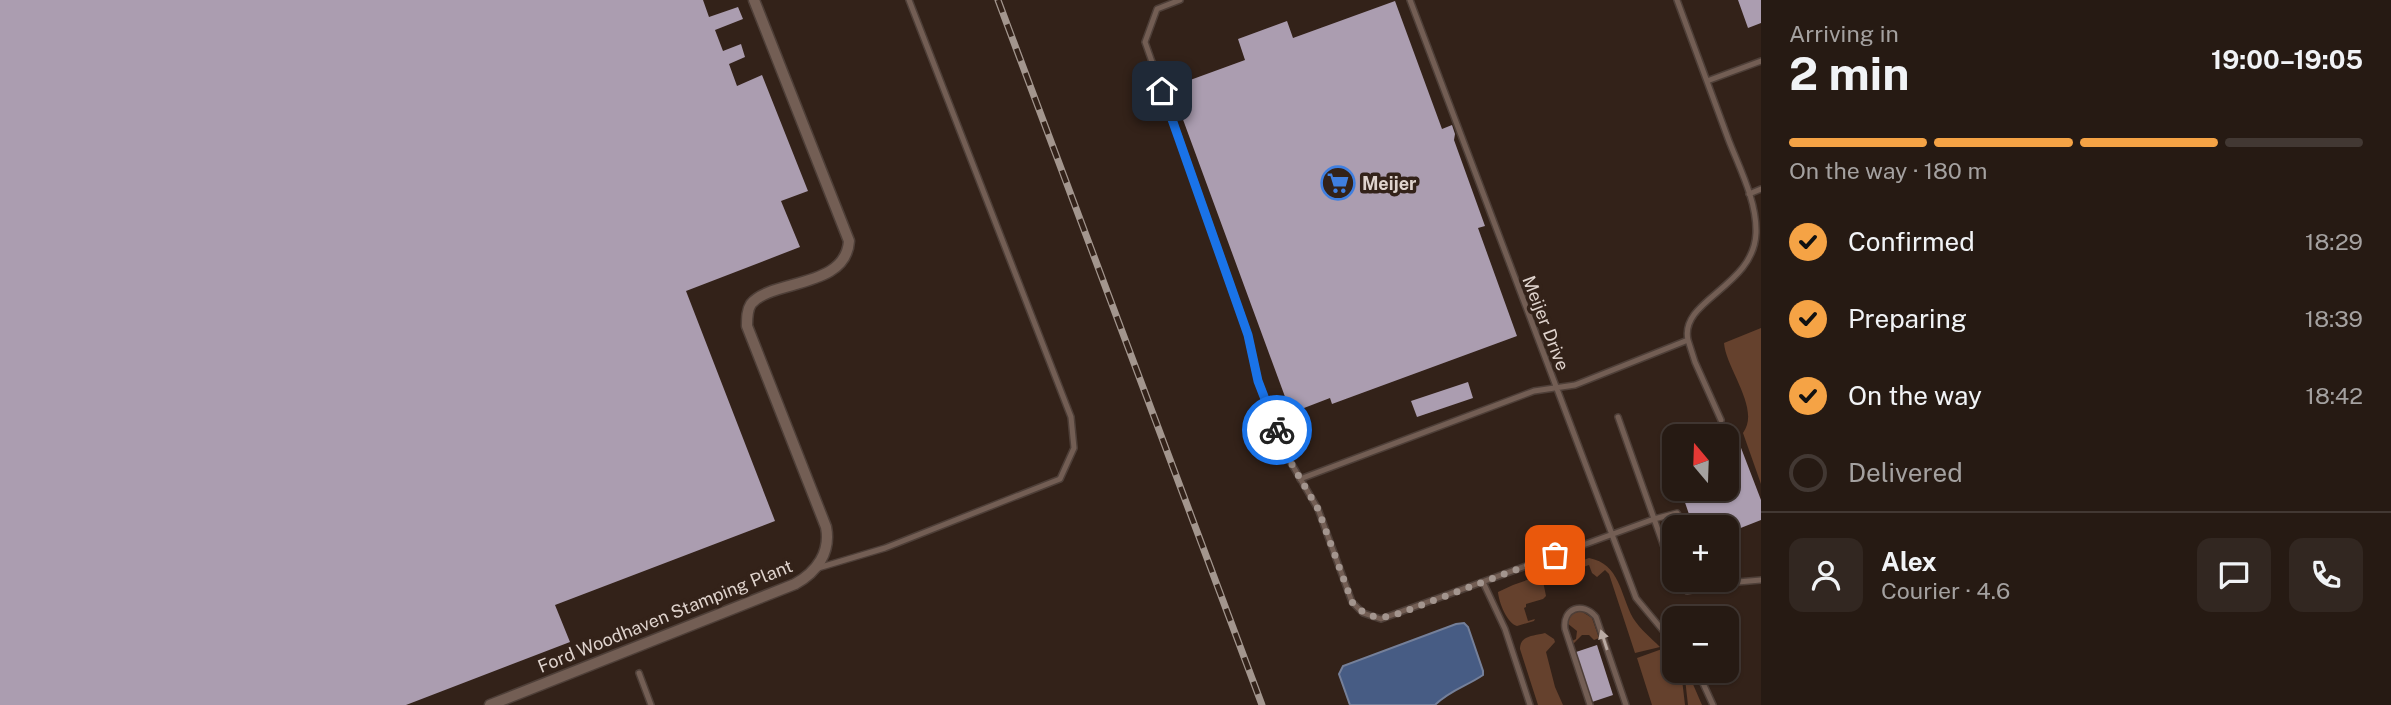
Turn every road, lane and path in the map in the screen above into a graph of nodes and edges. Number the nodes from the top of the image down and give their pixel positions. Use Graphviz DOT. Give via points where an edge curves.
graph roads {
  1 [pos="754,0"];
  2 [pos="909,0"];
  3 [pos="1180,0"];
  4 [pos="1410,0"];
  5 [pos="1677,0"];
  6 [pos="1761,61"];
  7 [pos="1707,82"];
  8 [pos="1761,190"];
  9 [pos="1749,194"];
  10 [pos="1688,340"];
  11 [pos="1556,388"];
  12 [pos="1618,417"];
  13 [pos="1721,420"];
  14 [pos="1300,479"];
  15 [pos="1662,517"];
  16 [pos="1654,519"];
  17 [pos="1611,534"];
  18 [pos="1662,541"];
  19 [pos="815,569"];
  20 [pos="1761,580"];
  21 [pos="1483,582"];
  22 [pos="1739,582"];
  23 [pos="1662,629"];
  24 [pos="639,673"];
  25 [pos="1703,683"];
  26 [pos="490,705"];
  27 [pos="651,705"];
  28 [pos="1530,705"];
  29 [pos="1590,705"];
  30 [pos="1626,705"];
  31 [pos="1713,705"];
  1 -- 19 [label="street, Ford Woodhaven Stamping Plant" via="849,241 843,259 832,269 763,296 752,304 747,317 826,527 827,550"];
  2 -- 19 [label="lane" via="1072,417 1074,448 1060,479 885,548"];
  3 -- 14 [label="lane" via="1157,9 1145,42 1248,335 1258,381"];
  4 -- 11 [label="lane, Meijer Drive"];
  5 -- 7 [label="lane"];
  6 -- 7 [label="lane"];
  7 -- 9 [label="lane"];
  8 -- 9 [label="lane"];
  9 -- 10 [label="lane" via="1756,233 1752,250 1736,277 1688,322"];
  10 -- 11 [label="lane" via="1575,385"];
  10 -- 13 [label="lane"];
  11 -- 14 [label="lane" via="1534,391"];
  11 -- 17 [label="lane, Meijer Drive"];
  12 -- 16 [label="lane"];
  14 -- 21 [label="lane" via="1318,509 1352,602 1363,613 1387,618"];
  15 -- 16 [label="lane"];
  16 -- 17 [label="lane"];
  16 -- 18 [label="lane"];
  17 -- 21 [label="lane"];
  17 -- 23 [label="lane, Meijer Drive" via="1636,598"];
  19 -- 26 [label="street, Ford Woodhaven Stamping Plant" via="795,584"];
  20 -- 22 [label="lane"];
  21 -- 28 [label="lane" via="1505,629"];
  24 -- 27 [label="lane"];
  25 -- 31 [label="lane"];
  30 -- 29 [label="lane, one-way" via="1596,617 1575,608 1567,614 1565,629"];
}
